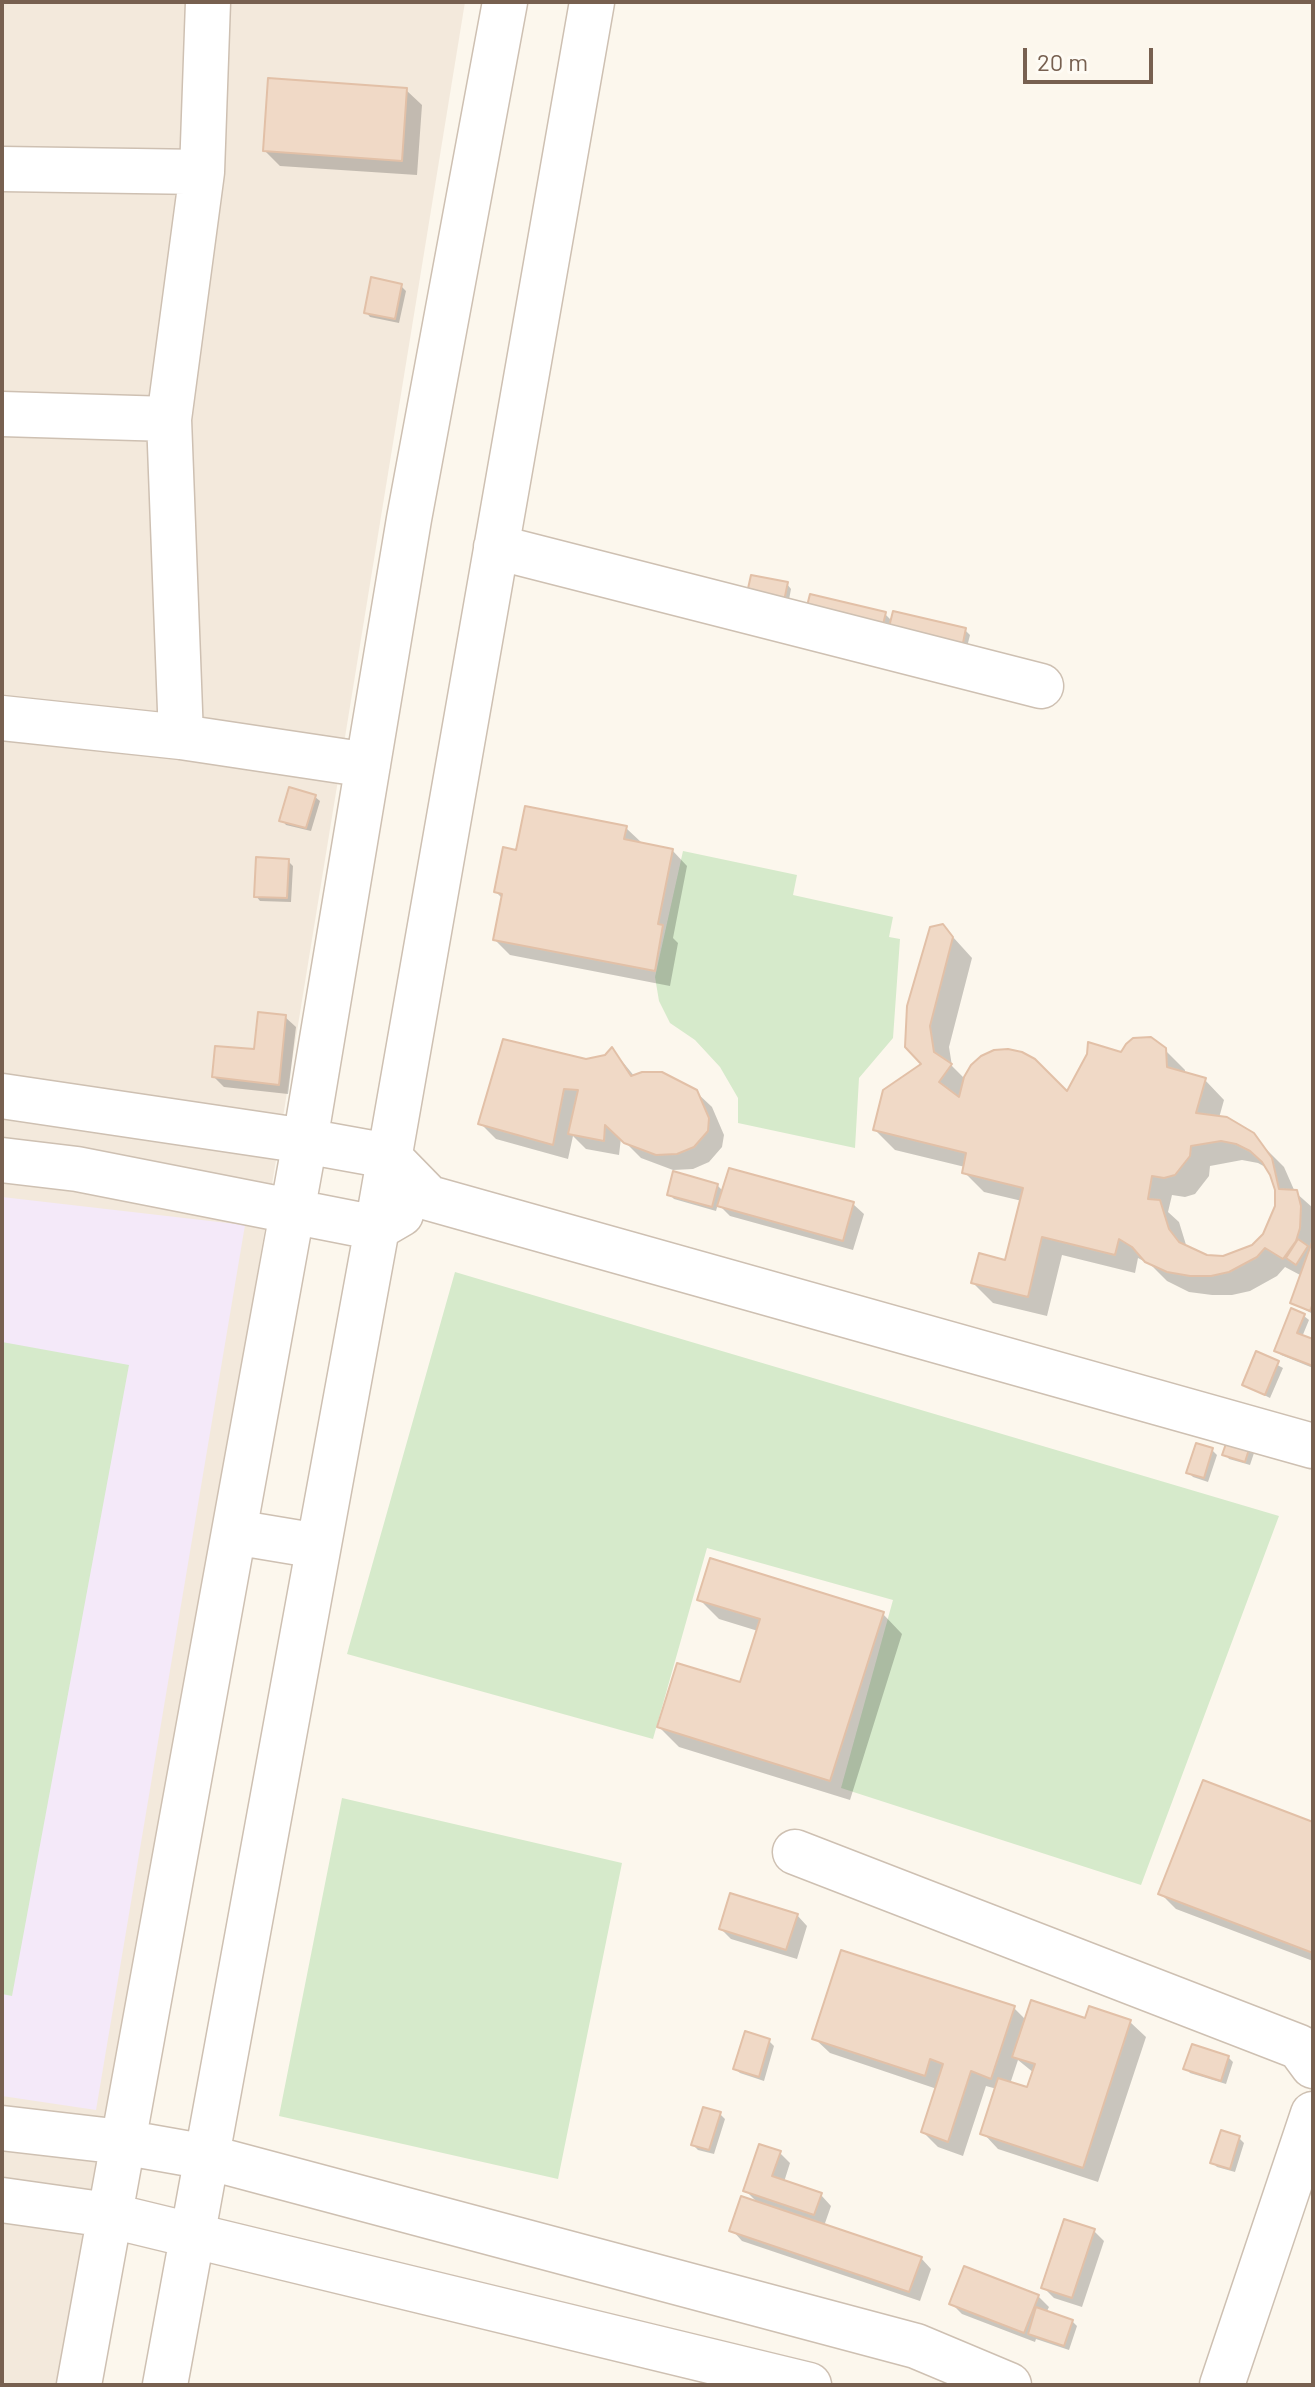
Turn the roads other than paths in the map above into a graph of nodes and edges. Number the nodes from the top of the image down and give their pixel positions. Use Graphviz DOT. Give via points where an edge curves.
graph roads {
  1 [pos="208,2"];
  2 [pos="505,2"];
  3 [pos="592,2"];
  4 [pos="2,169"];
  5 [pos="202,172"];
  6 [pos="2,414"];
  7 [pos="169,419"];
  8 [pos="496,547"];
  9 [pos="1041,686"];
  10 [pos="2,718"];
  11 [pos="181,737"];
  12 [pos="368,765"];
  13 [pos="2,1096"];
  14 [pos="91,1108"];
  15 [pos="305,1141"];
  16 [pos="388,1156"];
  17 [pos="2,1160"];
  18 [pos="77,1169"];
  19 [pos="429,1198"];
  20 [pos="291,1211"];
  21 [pos="377,1228"];
  22 [pos="1313,1446"];
  23 [pos="234,1532"];
  24 [pos="318,1546"];
  25 [pos="795,1852"];
  26 [pos="1313,2066"];
  27 [pos="1313,2114"];
  28 [pos="2,2128"];
  29 [pos="122,2142"];
  30 [pos="207,2157"];
  31 [pos="2,2200"];
  32 [pos="108,2215"];
  33 [pos="191,2234"];
  34 [pos="79,2385"];
  35 [pos="165,2385"];
  36 [pos="809,2385"];
  37 [pos="1009,2385"];
  38 [pos="1222,2385"];
  1 -- 5 [label="street"];
  2 -- 12 [label="street"];
  3 -- 8 [label="street"];
  4 -- 5 [label="street"];
  5 -- 7 [label="street"];
  6 -- 7 [label="street"];
  7 -- 11 [label="street"];
  8 -- 9 [label="street"];
  8 -- 16 [label="street"];
  10 -- 11 [label="street"];
  11 -- 12 [label="street"];
  12 -- 15 [label="street"];
  13 -- 14 [label="street"];
  14 -- 15 [label="street"];
  14 -- 18 [label="street"];
  15 -- 16 [label="street"];
  15 -- 20 [label="street"];
  16 -- 19 [label="street"];
  16 -- 21 [label="street"];
  17 -- 18 [label="street"];
  18 -- 20 [label="street"];
  19 -- 21 [label="street"];
  19 -- 22 [label="street"];
  20 -- 21 [label="street"];
  20 -- 23 [label="street"];
  21 -- 24 [label="street"];
  23 -- 24 [label="street"];
  23 -- 29 [label="street"];
  24 -- 30 [label="street"];
  25 -- 26 [label="street" via="1299,2047"];
  27 -- 38 [label="street"];
  28 -- 29 [label="street"];
  29 -- 30 [label="street"];
  29 -- 32 [label="street"];
  30 -- 33 [label="street"];
  30 -- 37 [label="street" via="916,2346"];
  31 -- 32 [label="street"];
  32 -- 33 [label="street"];
  32 -- 34 [label="street"];
  33 -- 35 [label="street"];
  33 -- 36 [label="street"];
}
